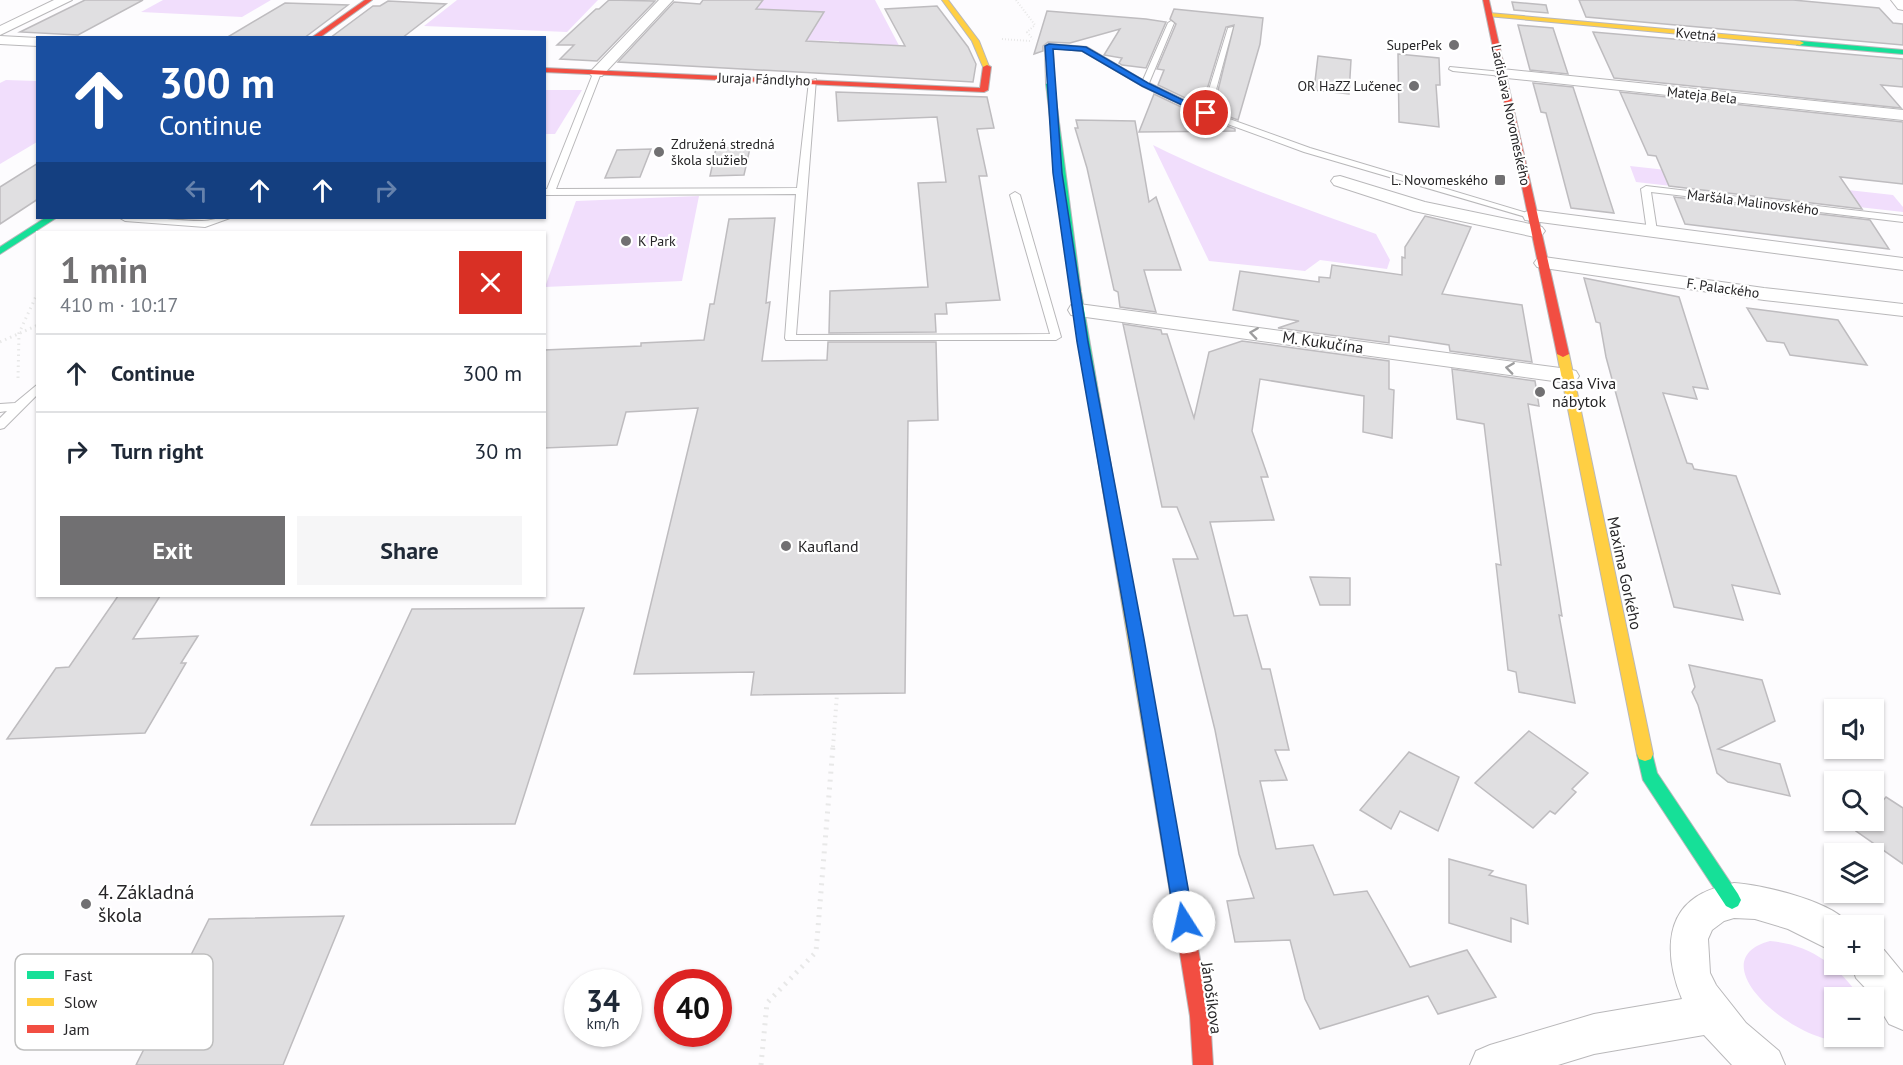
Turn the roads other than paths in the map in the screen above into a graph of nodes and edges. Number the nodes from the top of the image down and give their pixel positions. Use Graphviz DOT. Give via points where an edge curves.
graph roads {
  1 [pos="65,0"];
  2 [pos="369,0"];
  3 [pos="666,0"];
  4 [pos="945,0"];
  5 [pos="1486,0"];
  6 [pos="1898,0"];
  7 [pos="1903,6"];
  8 [pos="1490,15"];
  9 [pos="1171,23"];
  10 [pos="1231,28"];
  11 [pos="0,31"];
  12 [pos="317,36"];
  13 [pos="0,40"];
  14 [pos="36,42"];
  15 [pos="1903,52"];
  16 [pos="1453,69"];
  17 [pos="546,70"];
  18 [pos="597,73"];
  19 [pos="1502,74"];
  20 [pos="813,81"];
  21 [pos="1050,84"];
  22 [pos="1145,84"];
  23 [pos="1206,113"];
  24 [pos="1903,115"];
  25 [pos="1340,181"];
  26 [pos="801,191"];
  27 [pos="547,192"];
  28 [pos="1015,195"];
  29 [pos="49,219"];
  30 [pos="138,219"];
  31 [pos="222,219"];
  32 [pos="1903,219"];
  33 [pos="1533,223"];
  34 [pos="205,224"];
  35 [pos="197,231"];
  36 [pos="1652,231"];
  37 [pos="0,251"];
  38 [pos="1544,263"];
  39 [pos="1903,264"];
  40 [pos="1903,309"];
  41 [pos="1079,310"];
  42 [pos="1568,376"];
  43 [pos="36,389"];
  44 [pos="18,407"];
  45 [pos="0,408"];
  46 [pos="0,425"];
  47 [pos="1732,900"];
  48 [pos="1824,927"];
  49 [pos="1712,1014"];
  50 [pos="1203,1065"];
  51 [pos="1490,1065"];
  52 [pos="1765,1065"];
  1 -- 11 [label="street"];
  2 -- 12 [label="street"];
  3 -- 18 [label="street"];
  4 -- 20 [label="street, Juraja Fándlyho" via="987,64 984,90"];
  5 -- 8 [label="street, Ladislava Novomeského"];
  6 -- 7 [label="street"];
  8 -- 15 [label="street, Kvetná"];
  8 -- 19 [label="street, Ladislava Novomeského"];
  9 -- 22 [label="lane"];
  10 -- 23 [label="lane"];
  13 -- 14 [label="street"];
  16 -- 19 [label="lane"];
  17 -- 18 [label="street, Juraja Fándlyho"];
  18 -- 20 [label="street, Juraja Fándlyho"];
  18 -- 27 [label="lane"];
  19 -- 24 [label="street, Mateja Bela"];
  19 -- 33 [label="street, Ladislava Novomeského"];
  20 -- 26 [label="lane"];
  21 -- 22 [label="lane" via="1049,46 1084,49"];
  21 -- 41 [label="street, Jánošíkova" via="1058,173"];
  22 -- 23 [label="lane"];
  23 -- 33 [label="lane"];
  25 -- 33 [label="street" via="1421,207"];
  26 -- 27 [label="lane"];
  26 -- 28 [label="lane" via="790,338 1056,337"];
  29 -- 37 [label="street"];
  30 -- 34 [label="lane"];
  31 -- 34 [label="lane"];
  32 -- 36 [label="lane, Maršála Malinovského" via="1646,189"];
  33 -- 36 [label="street"];
  33 -- 38 [label="street, Maxima Gorkého"];
  34 -- 35 [label="lane"];
  36 -- 39 [label="street"];
  38 -- 40 [label="street, F. Palackého"];
  38 -- 42 [label="street, Maxima Gorkého"];
  42 -- 41 [label="street, M. Kukučína, one-way"];
  41 -- 50 [label="street, Jánošíkova" via="1200,1016"];
  42 -- 47 [label="street, Maxima Gorkého" via="1649,775"];
  43 -- 44 [label="lane"];
  44 -- 45 [label="lane"];
  44 -- 46 [label="lane"];
  47 -- 48 [label="street" via="1770,903"];
  47 -- 49 [label="street" via="1703,913 1689,938 1691,974"];
  49 -- 51 [label="street" via="1594,1034"];
  49 -- 52 [label="street" via="1750,1056"];
}
